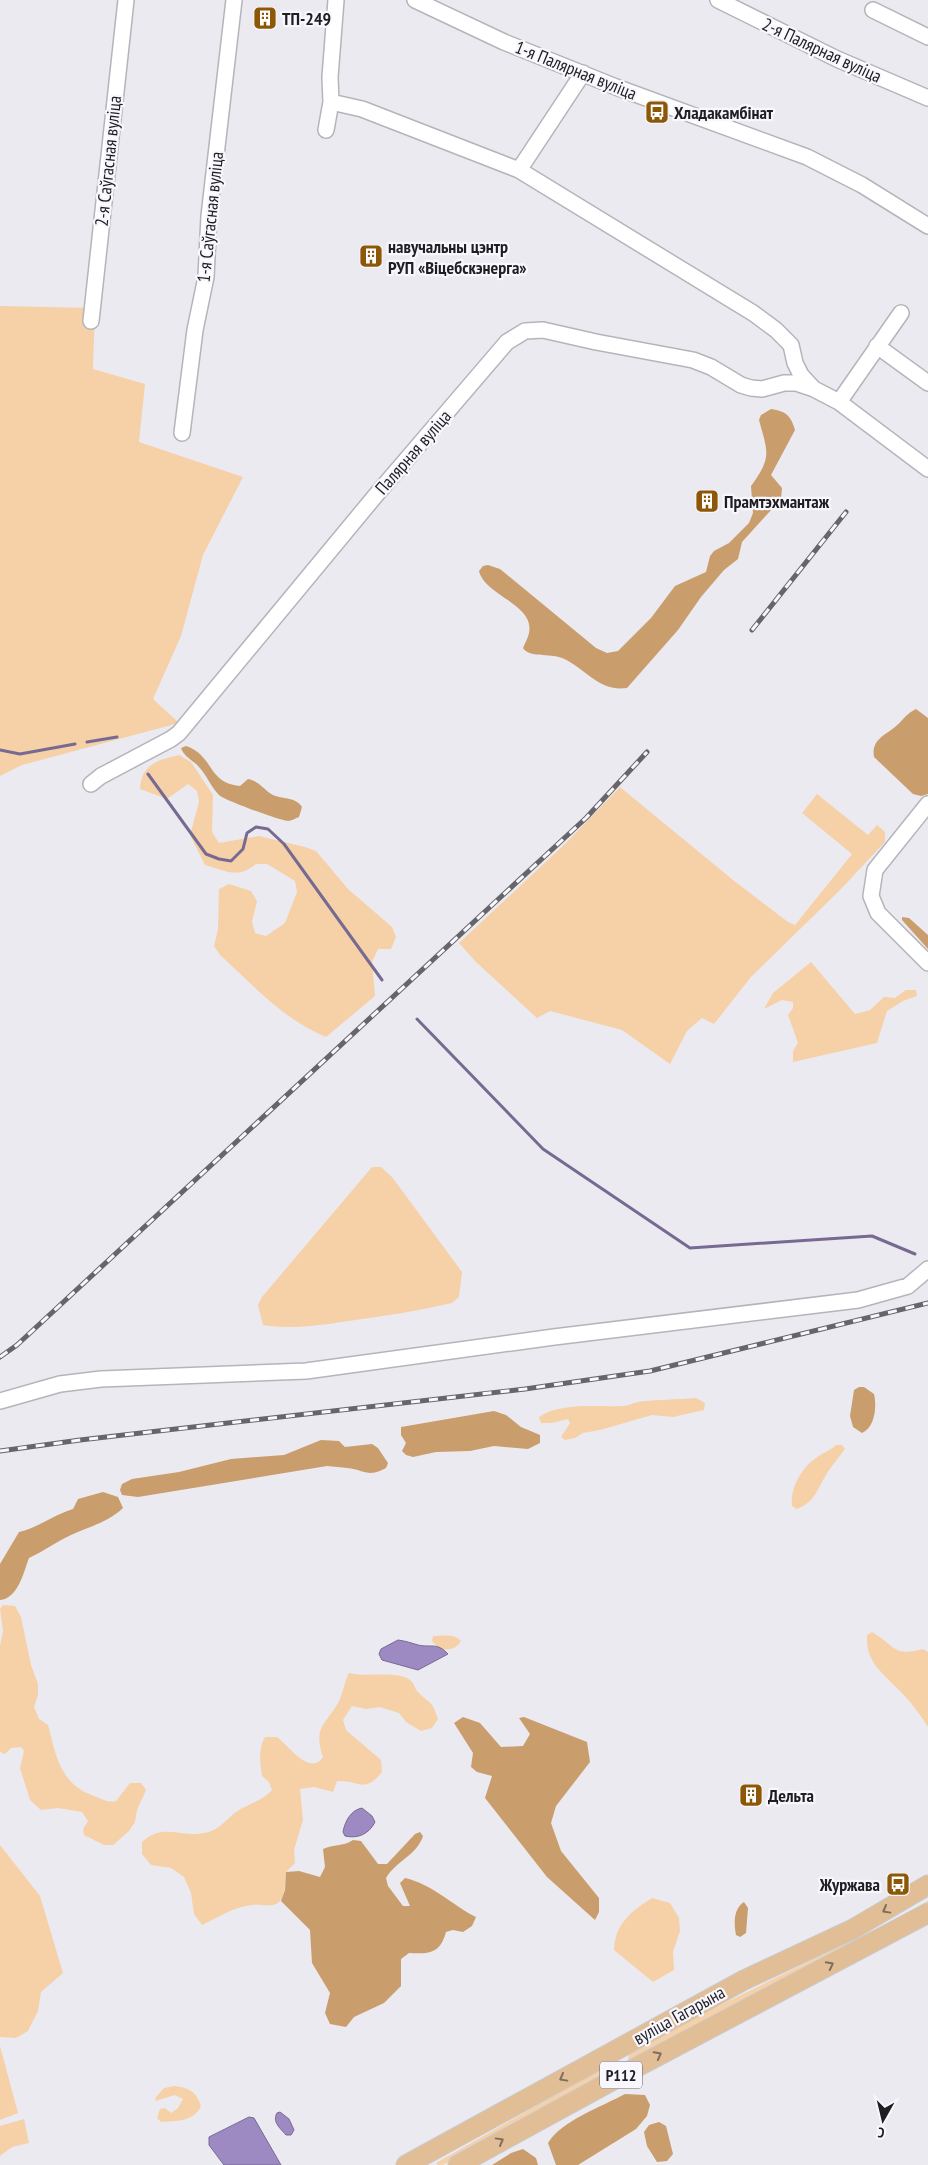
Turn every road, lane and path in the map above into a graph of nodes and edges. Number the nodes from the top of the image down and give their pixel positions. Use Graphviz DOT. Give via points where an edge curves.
graph roads {
  1 [pos="126,0"];
  2 [pos="234,0"];
  3 [pos="336,0"];
  4 [pos="718,0"];
  5 [pos="424,2"];
  6 [pos="873,10"];
  7 [pos="928,37"];
  8 [pos="583,73"];
  9 [pos="928,98"];
  10 [pos="331,102"];
  11 [pos="326,130"];
  12 [pos="519,170"];
  13 [pos="925,218"];
  14 [pos="901,313"];
  15 [pos="91,321"];
  16 [pos="877,346"];
  17 [pos="928,383"];
  18 [pos="814,389"];
  19 [pos="839,402"];
  20 [pos="182,433"];
  21 [pos="928,469"];
  22 [pos="90,784"];
  23 [pos="928,804"];
  24 [pos="928,963"];
  25 [pos="928,1269"];
  26 [pos="0,1401"];
  27 [pos="928,1885"];
  28 [pos="928,1913"];
  29 [pos="625,2045"];
  30 [pos="595,2061"];
  31 [pos="637,2067"];
  32 [pos="607,2083"];
  33 [pos="406,2165"];
  34 [pos="458,2165"];
  1 -- 15 [label="street, 2-я Саўгасная вуліца"];
  2 -- 20 [label="street, 1-я Саўгасная вуліца" via="206,277 195,330"];
  3 -- 10 [label="street"];
  4 -- 9 [label="street, 2-я Палярная вуліца" via="837,59"];
  5 -- 8 [label="street, 1-я Палярная вуліца" via="504,42"];
  6 -- 7 [label="street"];
  8 -- 12 [label="street"];
  8 -- 13 [label="street, 1-я Палярная вуліца" via="807,157"];
  10 -- 11 [label="street"];
  10 -- 12 [label="street, Палярная вуліца" via="362,109"];
  12 -- 18 [label="street, Палярная вуліца" via="776,330 791,345 801,375"];
  14 -- 16 [label="street"];
  16 -- 17 [label="street"];
  16 -- 19 [label="street"];
  18 -- 19 [label="street, Палярная вуліца"];
  18 -- 22 [label="street, Палярная вуліца" via="796,383 750,388 693,360 543,330 515,336 376,495 179,733"];
  19 -- 21 [label="street, Палярная вуліца"];
  23 -- 24 [label="street" via="876,870 872,896 878,913"];
  25 -- 26 [label="street" via="908,1286 858,1300 306,1371 101,1378 60,1384"];
  27 -- 29 [label="main road, вуліца Гагарына / Р112, one-way" via="853,1929 744,1980"];
  31 -- 28 [label="main road, вуліца Гагарына / Р112, one-way"];
  29 -- 30 [label="main road, вуліца Гагарына / Р112"];
  29 -- 31 [label="main road" via="622,2052 624,2060 629,2066"];
  30 -- 32 [label="main road" via="603,2061 609,2066 612,2073"];
  30 -- 33 [label="main road, вуліца Гагарына / Р112, one-way"];
  31 -- 32 [label="main road, вуліца Гагарына / Р112"];
  34 -- 32 [label="main road, вуліца Гагарына / Р112, one-way"];
}
